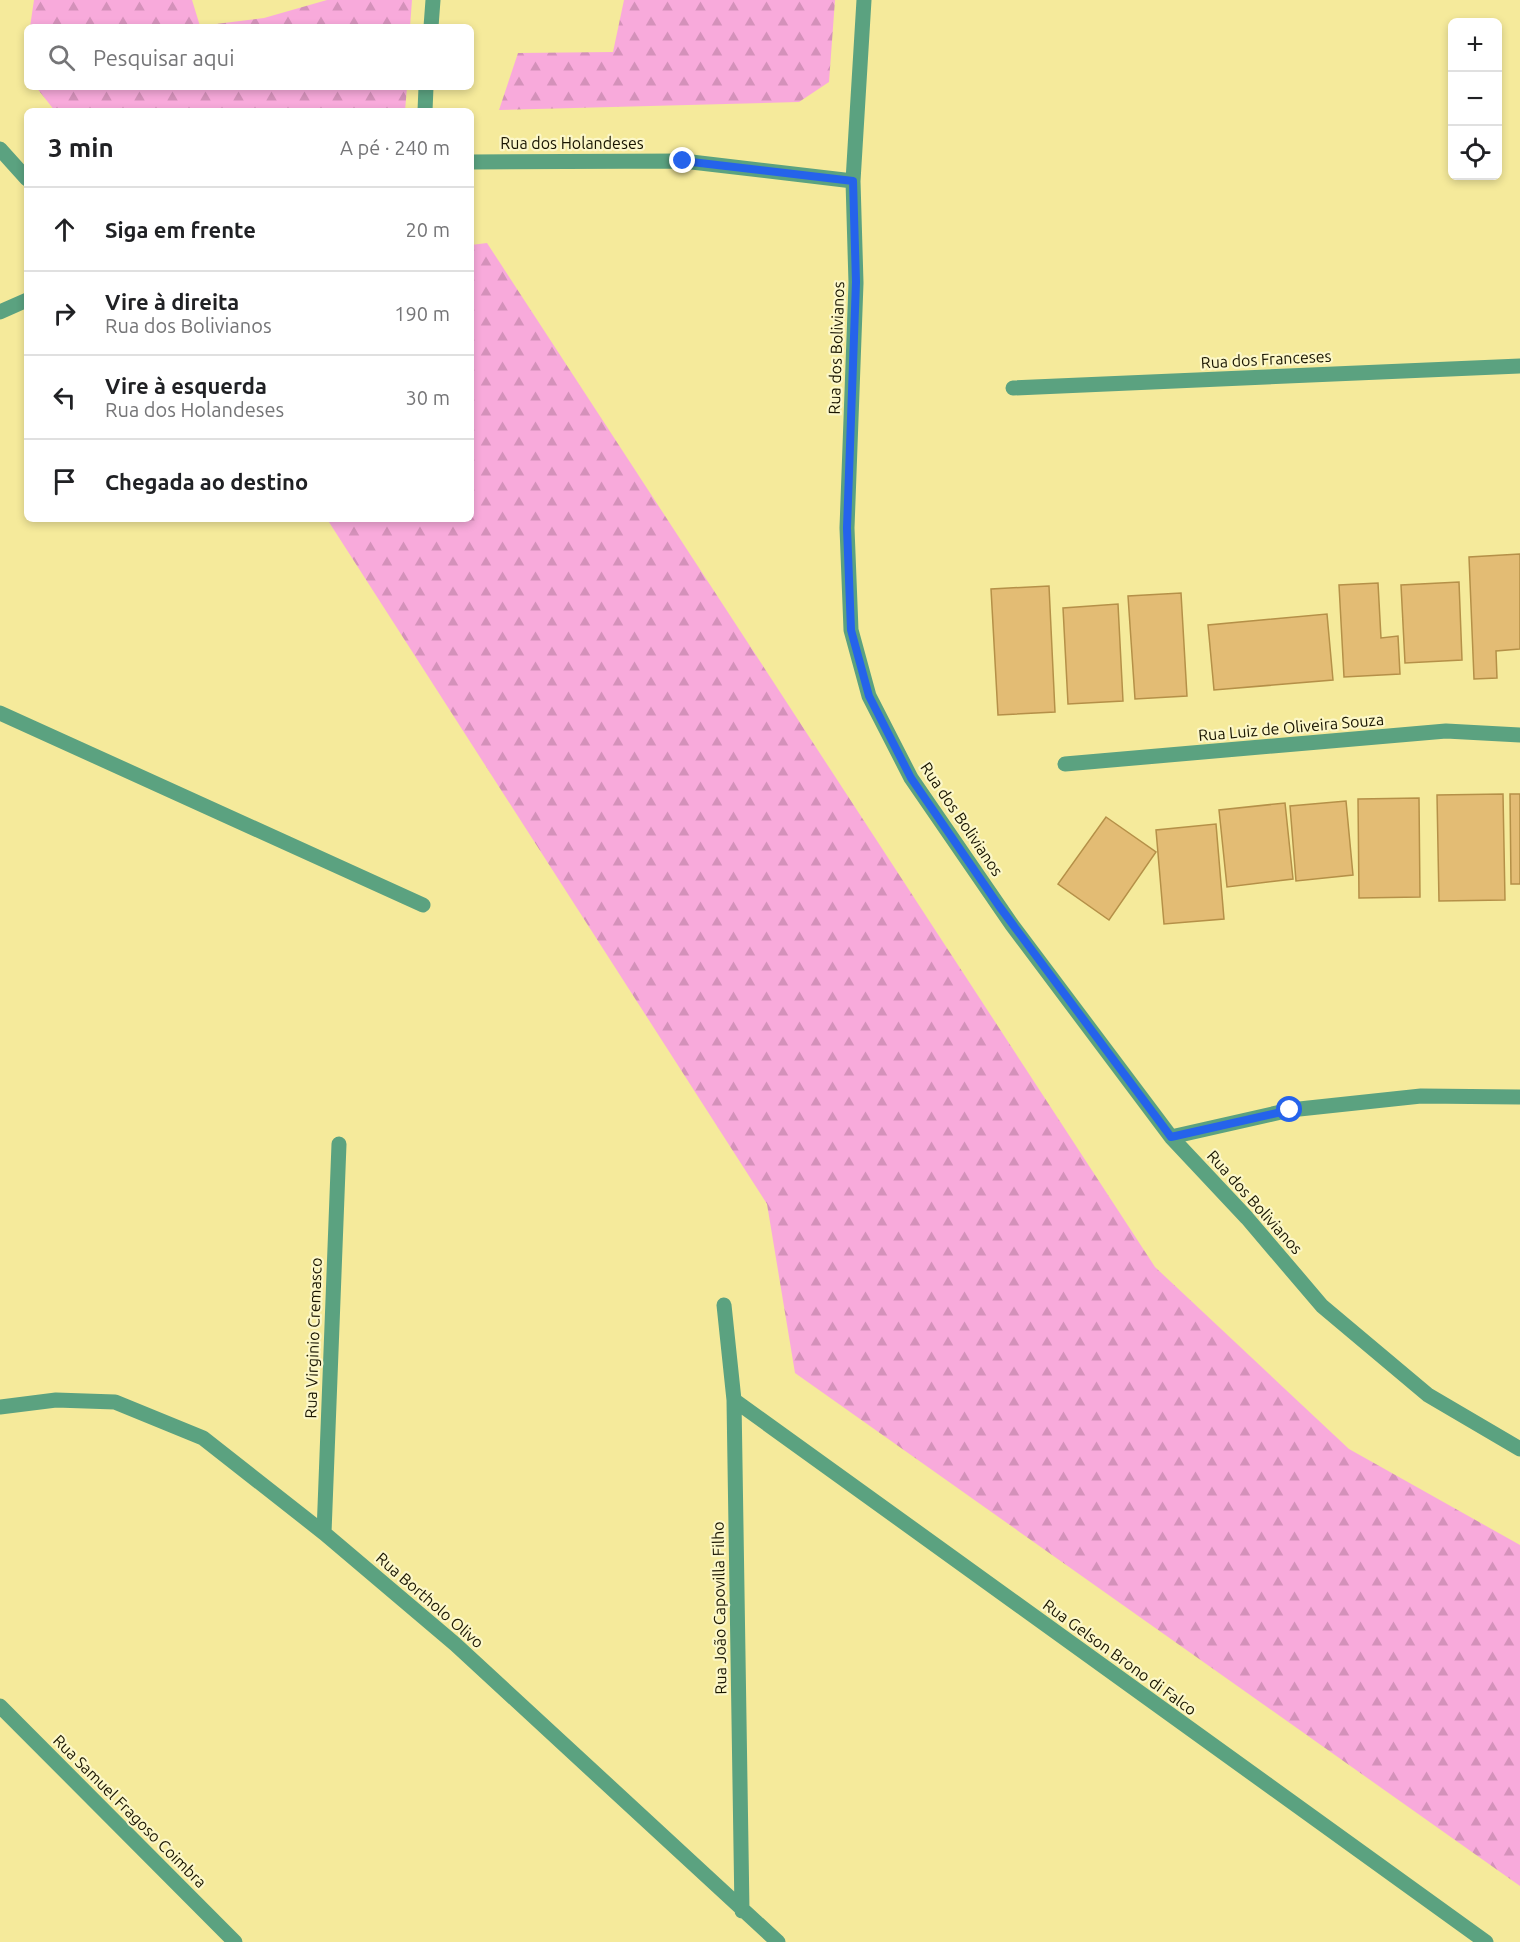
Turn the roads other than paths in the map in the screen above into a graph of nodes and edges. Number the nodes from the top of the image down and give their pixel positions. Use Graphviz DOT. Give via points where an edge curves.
graph roads {
  1 [pos="433,0"];
  2 [pos="864,0"];
  3 [pos="431,24"];
  4 [pos="426,90"];
  5 [pos="425,108"];
  6 [pos="0,149"];
  7 [pos="474,162"];
  8 [pos="24,176"];
  9 [pos="853,181"];
  10 [pos="24,301"];
  11 [pos="0,312"];
  12 [pos="1520,366"];
  13 [pos="1013,388"];
  14 [pos="0,713"];
  15 [pos="1520,735"];
  16 [pos="1065,764"];
  17 [pos="423,905"];
  18 [pos="1520,1096"];
  19 [pos="1171,1137"];
  20 [pos="339,1144"];
  21 [pos="724,1305"];
  22 [pos="734,1400"];
  23 [pos="0,1407"];
  24 [pos="1520,1449"];
  25 [pos="324,1533"];
  26 [pos="0,1706"];
  27 [pos="742,1911"];
  28 [pos="235,1942"];
  29 [pos="778,1942"];
  30 [pos="1486,1942"];
  1 -- 3 [label="street"];
  2 -- 9 [label="street, Rua dos Bolivianos"];
  4 -- 5 [label="street"];
  6 -- 8 [label="street"];
  7 -- 9 [label="street, Rua dos Holandeses" via="683,161"];
  9 -- 19 [label="street, Rua dos Bolivianos" via="856,282 847,528 851,630 869,696 924,798"];
  10 -- 11 [label="street"];
  12 -- 13 [label="street, Rua dos Franceses"];
  14 -- 17 [label="street"];
  15 -- 16 [label="street, Rua Luiz de Oliveira Souza" via="1446,731"];
  18 -- 19 [label="street" via="1421,1096 1290,1110"];
  19 -- 24 [label="street, Rua dos Bolivianos" via="1322,1306 1428,1395"];
  20 -- 25 [label="street, Rua Virginio Cremasco"];
  21 -- 22 [label="street, Rua João Capovilla Filho"];
  22 -- 27 [label="street, Rua João Capovilla Filho"];
  22 -- 30 [label="street, Rua Gelson Brono di Falco"];
  23 -- 25 [label="street, Rua Bortholo Olivo" via="56,1400 115,1402 203,1438"];
  25 -- 27 [label="street, Rua Bortholo Olivo" via="455,1644"];
  26 -- 28 [label="street, Rua Samuel Fragoso Coimbra"];
  27 -- 29 [label="street, Rua Bortholo Olivo"];
}
